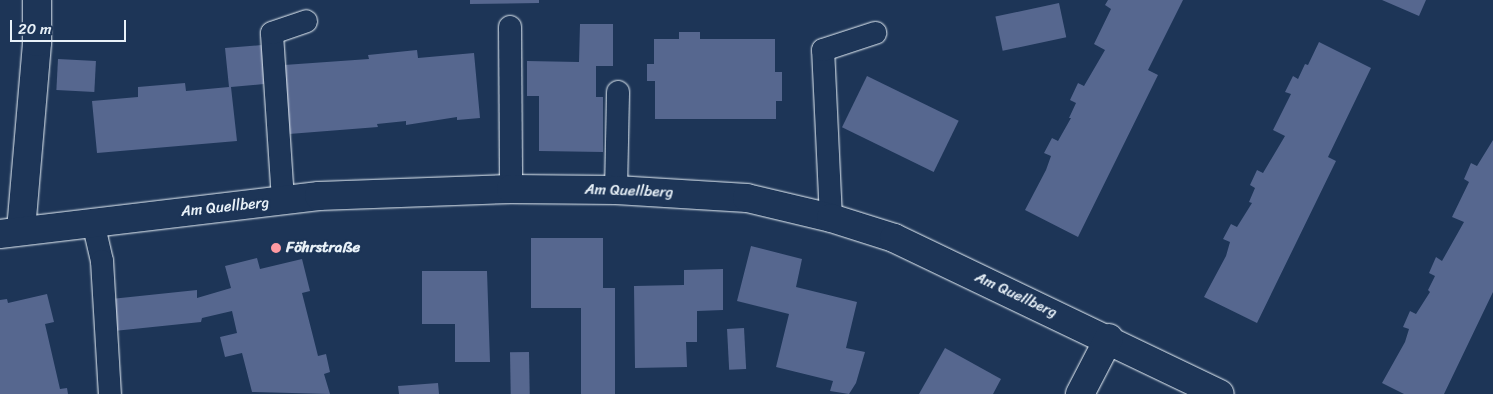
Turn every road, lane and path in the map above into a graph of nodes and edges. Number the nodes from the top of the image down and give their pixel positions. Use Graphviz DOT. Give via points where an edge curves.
graph roads {
  1 [pos="37,0"];
  2 [pos="306,21"];
  3 [pos="510,27"];
  4 [pos="875,33"];
  5 [pos="618,92"];
  6 [pos="511,189"];
  7 [pos="616,190"];
  8 [pos="283,200"];
  9 [pos="831,218"];
  10 [pos="93,222"];
  11 [pos="11,232"];
  12 [pos="1109,338"];
  13 [pos="110,394"];
  14 [pos="1080,394"];
  15 [pos="1220,394"];
  1 -- 11 [label="street" via="37,42"];
  2 -- 8 [label="lane" via="272,33"];
  3 -- 6 [label="lane"];
  4 -- 9 [label="lane" via="823,50"];
  5 -- 7 [label="lane"];
  6 -- 7 [label="street, Am Quellberg"];
  6 -- 8 [label="street, Am Quellberg"];
  7 -- 9 [label="street, Am Quellberg" via="747,198"];
  8 -- 10 [label="street, Am Quellberg"];
  9 -- 12 [label="street, Am Quellberg" via="894,238"];
  10 -- 11 [label="street, Am Quellberg"];
  10 -- 13 [label="lane" via="102,260"];
  12 -- 14 [label="street"];
  12 -- 15 [label="street, Am Quellberg"];
}
